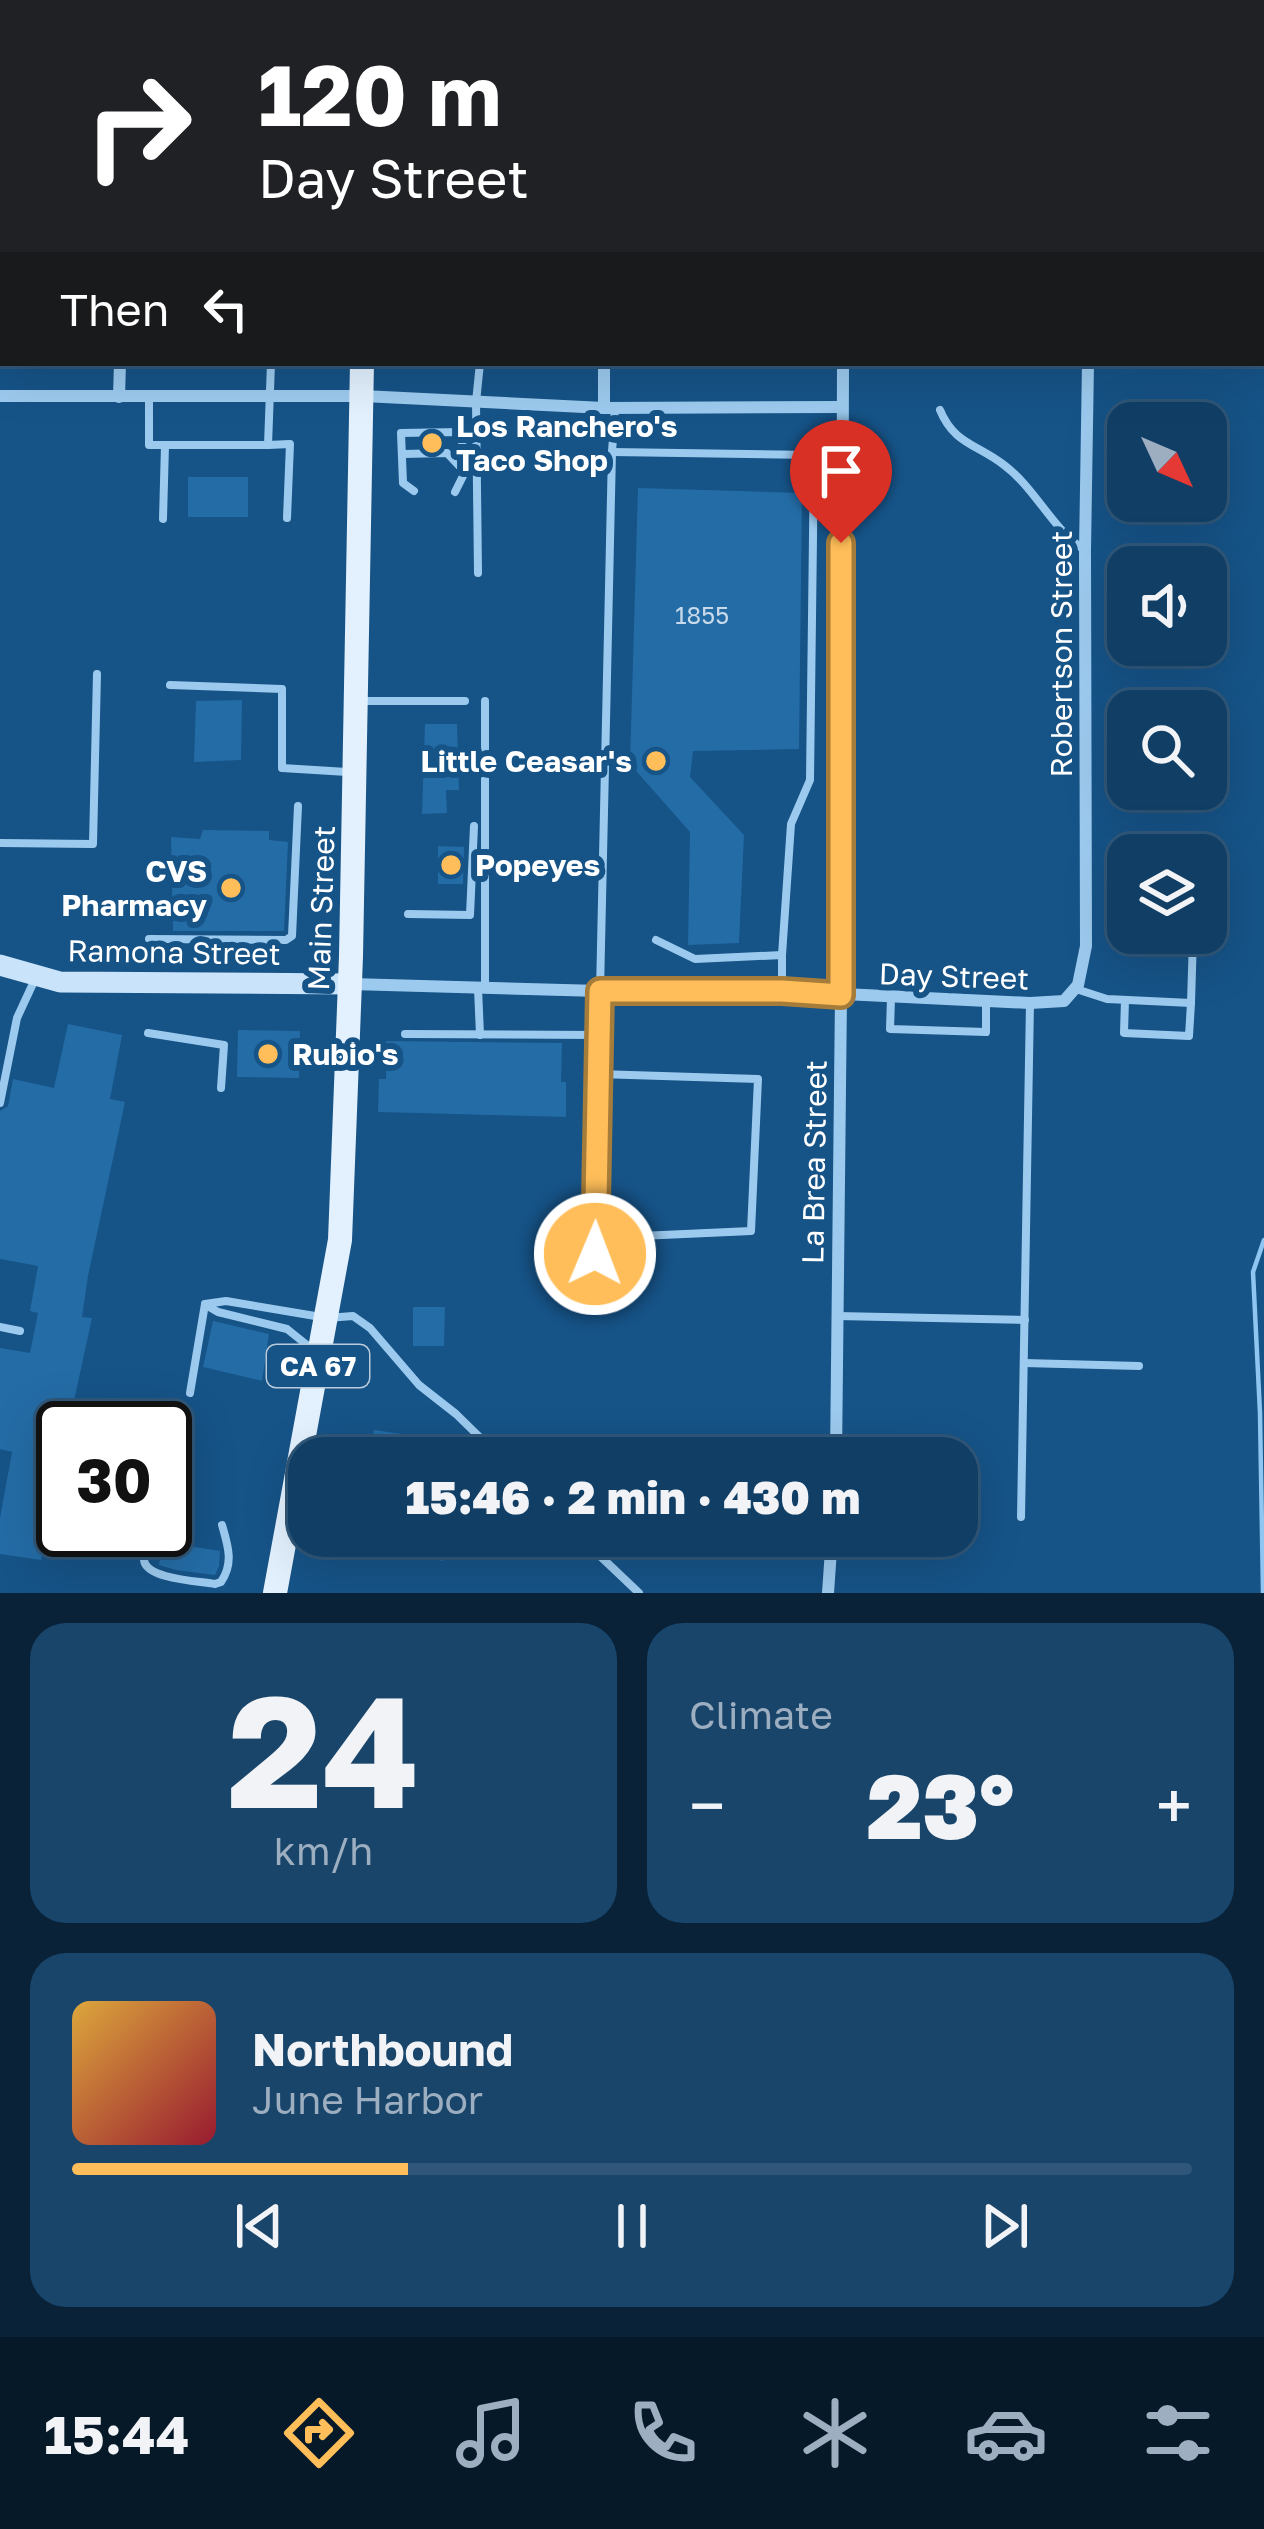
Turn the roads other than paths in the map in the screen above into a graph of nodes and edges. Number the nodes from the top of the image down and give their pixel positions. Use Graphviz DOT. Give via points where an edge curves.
graph roads {
  1 [pos="120,366"];
  2 [pos="272,366"];
  3 [pos="362,366"];
  4 [pos="480,366"];
  5 [pos="604,366"];
  6 [pos="843,366"];
  7 [pos="1088,366"];
  8 [pos="0,396"];
  9 [pos="271,396"];
  10 [pos="363,396"];
  11 [pos="119,397"];
  12 [pos="149,397"];
  13 [pos="476,402"];
  14 [pos="841,407"];
  15 [pos="610,408"];
  16 [pos="940,410"];
  17 [pos="165,445"];
  18 [pos="268,445"];
  19 [pos="612,452"];
  20 [pos="402,454"];
  21 [pos="465,472"];
  22 [pos="414,491"];
  23 [pos="454,491"];
  24 [pos="287,518"];
  25 [pos="163,519"];
  26 [pos="1085,550"];
  27 [pos="478,573"];
  28 [pos="97,674"];
  29 [pos="170,685"];
  30 [pos="356,701"];
  31 [pos="465,701"];
  32 [pos="484,701"];
  33 [pos="355,773"];
  34 [pos="298,806"];
  35 [pos="474,826"];
  36 [pos="0,843"];
  37 [pos="408,914"];
  38 [pos="149,939"];
  39 [pos="656,940"];
  40 [pos="1192,954"];
  41 [pos="782,955"];
  42 [pos="0,964"];
  43 [pos="36,975"];
  44 [pos="350,983"];
  45 [pos="481,986"];
  46 [pos="1075,989"];
  47 [pos="600,991"];
  48 [pos="782,991"];
  49 [pos="841,995"];
  50 [pos="891,998"];
  51 [pos="986,1000"];
  52 [pos="1125,1000"];
  53 [pos="1030,1003"];
  54 [pos="1191,1003"];
  55 [pos="148,1033"];
  56 [pos="405,1034"];
  57 [pos="480,1035"];
  58 [pos="598,1035"];
  59 [pos="597,1074"];
  60 [pos="221,1088"];
  61 [pos="0,1103"];
  62 [pos="596,1238"];
  63 [pos="595,1254"];
  64 [pos="205,1304"];
  65 [pos="837,1316"];
  66 [pos="327,1318"];
  67 [pos="1024,1320"];
  68 [pos="0,1327"];
  69 [pos="20,1331"];
  70 [pos="320,1356"];
  71 [pos="1024,1364"];
  72 [pos="1139,1366"];
  73 [pos="190,1393"];
  74 [pos="479,1437"];
  75 [pos="836,1437"];
  76 [pos="1021,1517"];
  77 [pos="221,1526"];
  78 [pos="145,1557"];
  79 [pos="601,1557"];
  80 [pos="831,1557"];
  81 [pos="275,1593"];
  82 [pos="639,1593"];
  83 [pos="828,1593"];
  1 -- 11 [label="street"];
  2 -- 9 [label="lane"];
  3 -- 10 [label="main road, Main Street / CA 67"];
  4 -- 13 [label="lane"];
  5 -- 15 [label="street"];
  6 -- 14 [label="street, La Brea Street"];
  7 -- 26 [label="street, Robertson Street"];
  8 -- 11 [label="street"];
  9 -- 10 [label="street"];
  9 -- 12 [label="street"];
  9 -- 18 [label="lane"];
  10 -- 13 [label="street"];
  10 -- 30 [label="main road, Main Street / CA 67"];
  11 -- 12 [label="street"];
  12 -- 17 [label="lane" via="149,445"];
  13 -- 15 [label="street"];
  13 -- 27 [label="lane"];
  14 -- 15 [label="street"];
  14 -- 49 [label="street, La Brea Street"];
  15 -- 19 [label="lane"];
  16 -- 26 [label="lane" via="959,439 1004,465"];
  17 -- 18 [label="lane"];
  17 -- 25 [label="lane"];
  18 -- 24 [label="lane" via="290,444"];
  19 -- 41 [label="lane" via="814,455 810,780 791,824"];
  19 -- 47 [label="lane"];
  20 -- 21 [label="lane" via="447,453"];
  20 -- 21 [label="lane" via="401,433 461,432"];
  20 -- 22 [label="lane" via="403,484"];
  21 -- 23 [label="lane"];
  26 -- 46 [label="street, Robertson Street" via="1086,946"];
  28 -- 36 [label="lane" via="93,844"];
  29 -- 33 [label="lane" via="282,688 282,768"];
  30 -- 31 [label="lane"];
  30 -- 33 [label="main road, Main Street / CA 67"];
  32 -- 45 [label="lane"];
  33 -- 44 [label="main road, Main Street / CA 67"];
  34 -- 38 [label="lane" via="292,936"];
  35 -- 37 [label="lane" via="470,915"];
  39 -- 41 [label="lane" via="695,959"];
  40 -- 54 [label="lane"];
  41 -- 48 [label="lane"];
  42 -- 43 [label="main road, Ramona Street"];
  43 -- 44 [label="main road, Ramona Street" via="150,985"];
  43 -- 61 [label="lane" via="16,1018"];
  44 -- 45 [label="street, Day Street"];
  44 -- 66 [label="main road, Main Street / CA 67" via="340,1240"];
  45 -- 47 [label="street, Day Street"];
  45 -- 57 [label="lane"];
  46 -- 52 [label="lane"];
  46 -- 53 [label="street, Day Street" via="1064,1001"];
  47 -- 48 [label="street, Day Street"];
  47 -- 58 [label="street"];
  48 -- 49 [label="street, Day Street"];
  49 -- 50 [label="street, Day Street"];
  49 -- 65 [label="street, La Brea Street"];
  50 -- 51 [label="street, Day Street"];
  50 -- 51 [label="lane" via="890,1029 986,1032"];
  51 -- 53 [label="street, Day Street"];
  52 -- 54 [label="lane"];
  52 -- 54 [label="lane" via="1124,1034 1189,1036"];
  53 -- 67 [label="lane"];
  55 -- 60 [label="lane" via="224,1045"];
  56 -- 57 [label="lane"];
  57 -- 58 [label="lane"];
  58 -- 59 [label="street"];
  59 -- 62 [label="street"];
  59 -- 62 [label="lane" via="758,1079 751,1231"];
  62 -- 63 [label="street"];
  64 -- 66 [label="lane"];
  64 -- 70 [label="lane" via="287,1329"];
  64 -- 73 [label="lane"];
  65 -- 67 [label="lane"];
  65 -- 75 [label="street, La Brea Street"];
  66 -- 70 [label="main road, Main Street / CA 67"];
  66 -- 74 [label="lane" via="353,1316 370,1328"];
  67 -- 71 [label="lane"];
  68 -- 69 [label="lane"];
  70 -- 81 [label="main road, Main Street / CA 67"];
  71 -- 72 [label="lane"];
  71 -- 76 [label="lane"];
  77 -- 78 [label="lane" via="230,1558 221,1582 156,1574"];
  79 -- 82 [label="lane"];
  80 -- 83 [label="street"];
}
